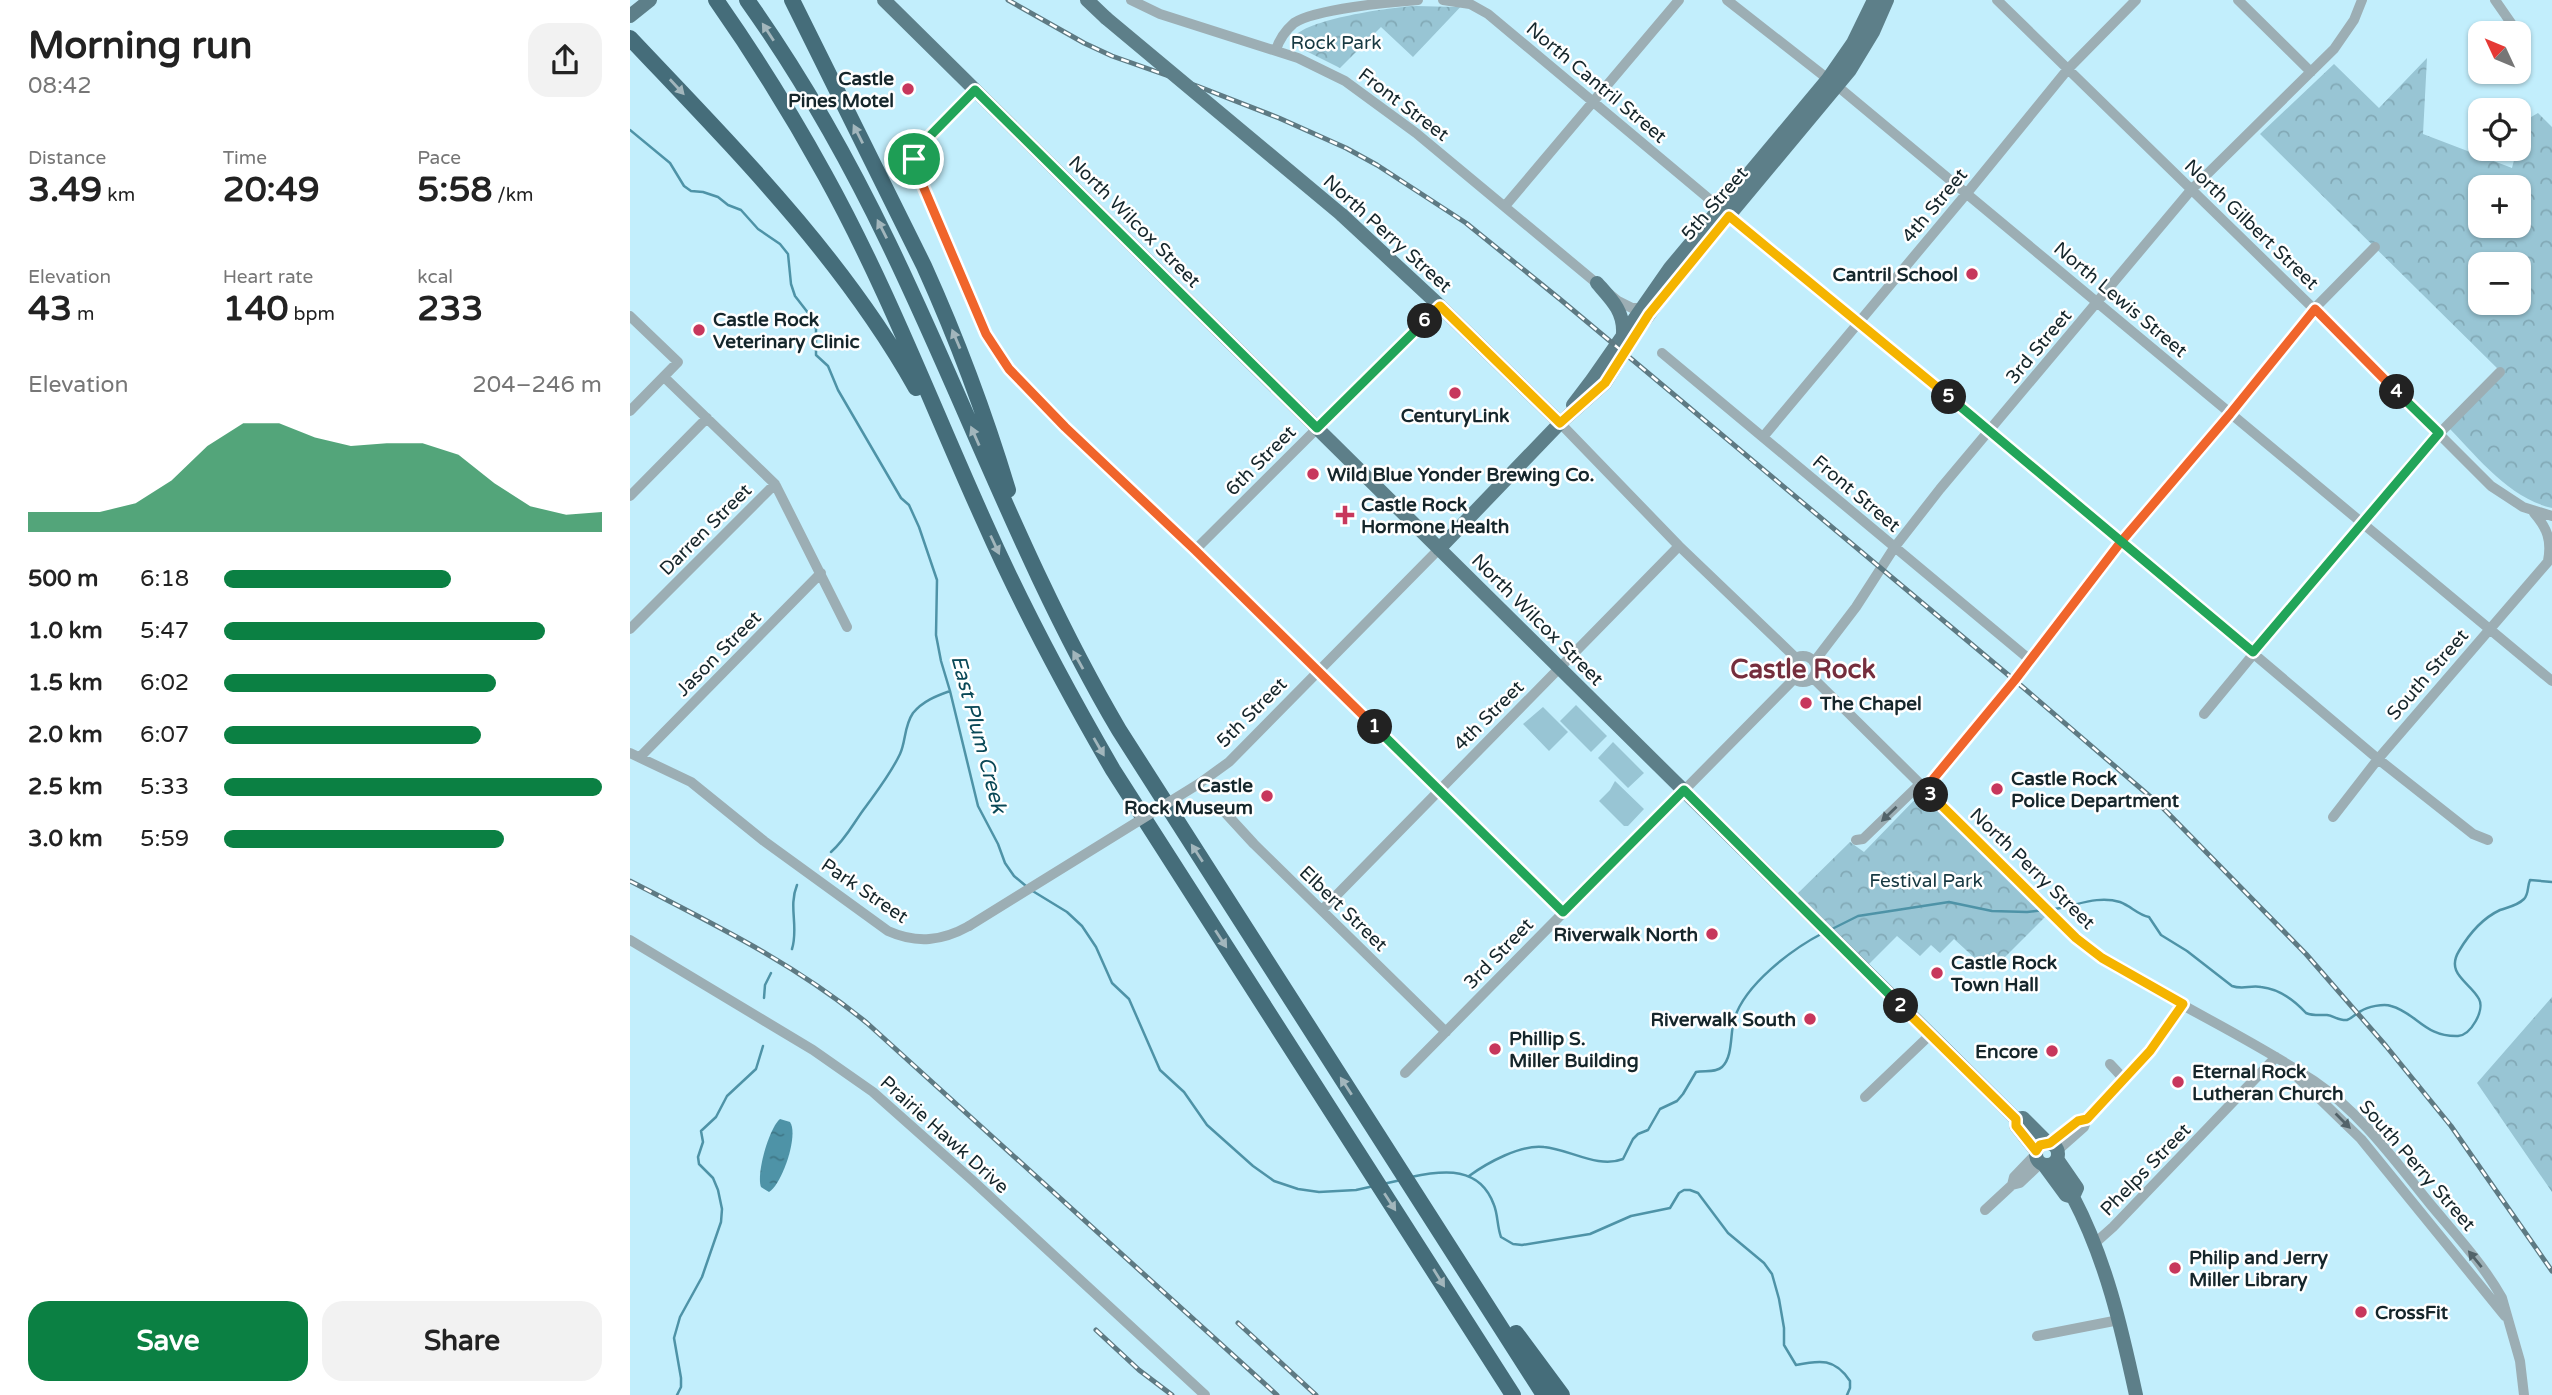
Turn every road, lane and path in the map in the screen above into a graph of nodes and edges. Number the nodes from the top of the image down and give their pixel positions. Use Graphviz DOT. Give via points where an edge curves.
graph roads {
  1 [pos="650,0"];
  2 [pos="716,0"];
  3 [pos="747,0"];
  4 [pos="884,0"];
  5 [pos="1087,0"];
  6 [pos="1131,0"];
  7 [pos="1418,0"];
  8 [pos="1443,0"];
  9 [pos="1679,0"];
  10 [pos="1727,0"];
  11 [pos="1874,0"];
  12 [pos="1887,0"];
  13 [pos="1997,0"];
  14 [pos="2136,0"];
  15 [pos="2238,0"];
  16 [pos="2362,0"];
  17 [pos="2495,0"];
  18 [pos="795,3"];
  19 [pos="630,16"];
  20 [pos="2509,21"];
  21 [pos="630,38"];
  22 [pos="1276,50"];
  23 [pos="2068,69"];
  24 [pos="2311,72"];
  25 [pos="1833,82"];
  26 [pos="975,90"];
  27 [pos="1594,103"];
  28 [pos="2191,190"];
  29 [pos="1967,193"];
  30 [pos="1506,206"];
  31 [pos="1724,212"];
  32 [pos="2375,247"];
  33 [pos="1597,283"];
  34 [pos="1664,285"];
  35 [pos="1618,300"];
  36 [pos="2098,303"];
  37 [pos="1440,306"];
  38 [pos="2315,309"];
  39 [pos="1639,310"];
  40 [pos="630,316"];
  41 [pos="1859,322"];
  42 [pos="1623,333"];
  43 [pos="1662,353"];
  44 [pos="2500,372"];
  45 [pos="664,377"];
  46 [pos="630,411"];
  47 [pos="2230,414"];
  48 [pos="707,418"];
  49 [pos="1560,423"];
  50 [pos="1317,428"];
  51 [pos="1990,431"];
  52 [pos="2439,433"];
  53 [pos="1763,437"];
  54 [pos="967,482"];
  55 [pos="775,484"];
  56 [pos="630,496"];
  57 [pos="2532,510"];
  58 [pos="2552,516"];
  59 [pos="2363,523"];
  60 [pos="2120,543"];
  61 [pos="1679,546"];
  62 [pos="1894,548"];
  63 [pos="1439,549"];
  64 [pos="1195,550"];
  65 [pos="2550,560"];
  66 [pos="1032,566"];
  67 [pos="821,573"];
  68 [pos="848,627"];
  69 [pos="630,629"];
  70 [pos="2489,630"];
  71 [pos="2253,652"];
  72 [pos="1796,658"];
  73 [pos="2029,659"];
  74 [pos="1814,662"];
  75 [pos="1559,667"];
  76 [pos="1318,671"];
  77 [pos="1813,678"];
  78 [pos="1794,679"];
  79 [pos="2552,681"];
  80 [pos="2204,714"];
  81 [pos="635,755"];
  82 [pos="2378,759"];
  83 [pos="1200,783"];
  84 [pos="1923,786"];
  85 [pos="1439,790"];
  86 [pos="1684,790"];
  87 [pos="1220,807"];
  88 [pos="2333,817"];
  89 [pos="1856,840"];
  90 [pos="2488,840"];
  91 [pos="1322,910"];
  92 [pos="1563,912"];
  93 [pos="630,940"];
  94 [pos="2183,1004"];
  95 [pos="1446,1032"];
  96 [pos="1930,1035"];
  97 [pos="2276,1057"];
  98 [pos="2110,1064"];
  99 [pos="1405,1073"];
  100 [pos="2124,1079"];
  101 [pos="1865,1097"];
  102 [pos="2046,1154"];
  103 [pos="1984,1210"];
  104 [pos="2095,1243"];
  105 [pos="1448,1244"];
  106 [pos="1454,1303"];
  107 [pos="2119,1320"];
  108 [pos="2037,1336"];
  109 [pos="1205,1395"];
  110 [pos="1501,1395"];
  111 [pos="1513,1395"];
  112 [pos="1545,1395"];
  113 [pos="1562,1395"];
  114 [pos="2136,1395"];
  115 [pos="2524,1395"];
  1 -- 19 [label="main road"];
  2 -- 54 [label="highway" via="826,176 900,327"];
  66 -- 3 [label="highway, one-way" via="878,221 809,97"];
  4 -- 26 [label="main road, North Wilcox Street"];
  5 -- 37 [label="main road, North Perry Street, bridge" via="1342,215"];
  6 -- 22 [label="street, Front Street" via="1160,14"];
  7 -- 22 [label="street" via="1303,19 1287,30"];
  8 -- 27 [label="street, North Cantril Street" via="1470,4 1488,14"];
  9 -- 27 [label="street"];
  10 -- 25 [label="street, North Lewis Street"];
  11 -- 25 [label="main road, 5th Street"];
  12 -- 25 [label="main road, 5th Street" via="1863,50"];
  13 -- 23 [label="street, North Gilbert Street"];
  14 -- 23 [label="street, 4th Street"];
  15 -- 24 [label="street"];
  16 -- 24 [label="street, 3rd Street" via="2345,35"];
  17 -- 20 [label="street"];
  66 -- 18 [label="highway, one-way" via="951,328"];
  21 -- 54 [label="highway, one-way" via="849,282 905,368"];
  22 -- 30 [label="street, Front Street" via="1314,64 1355,88"];
  23 -- 28 [label="street, North Gilbert Street"];
  23 -- 29 [label="street, 4th Street"];
  24 -- 28 [label="street, 3rd Street"];
  25 -- 29 [label="street, North Lewis Street"];
  25 -- 31 [label="main road, 5th Street"];
  26 -- 50 [label="main road, North Wilcox Street"];
  26 -- 64 [label="street" via="923,143 914,159 986,334 1002,361 1065,427"];
  27 -- 30 [label="street"];
  27 -- 31 [label="street, North Cantril Street"];
  28 -- 36 [label="street, 3rd Street"];
  28 -- 38 [label="street, North Gilbert Street"];
  29 -- 36 [label="street, North Lewis Street"];
  29 -- 41 [label="street, 4th Street"];
  30 -- 33 [label="street, Front Street"];
  31 -- 34 [label="main road, 5th Street"];
  31 -- 41 [label="street, North Cantril Street"];
  32 -- 38 [label="street"];
  33 -- 35 [label="street, Front Street"];
  33 -- 42 [label="main road" via="1621,313"];
  34 -- 35 [label="street" via="1628,303"];
  34 -- 39 [label="main road, 5th Street"];
  34 -- 49 [label="main road, 5th Street" via="1605,383"];
  35 -- 39 [label="street, Front Street"];
  36 -- 47 [label="street, North Lewis Street"];
  36 -- 51 [label="street, 3rd Street"];
  37 -- 49 [label="main road, North Perry Street"];
  37 -- 50 [label="street, 6th Street"];
  38 -- 47 [label="street"];
  38 -- 52 [label="street, North Gilbert Street"];
  39 -- 42 [label="main road, 5th Street"];
  40 -- 45 [label="street" via="678,362"];
  41 -- 51 [label="street, North Cantril Street"];
  41 -- 53 [label="street, 4th Street"];
  42 -- 49 [label="main road, 5th Street"];
  43 -- 53 [label="street, Front Street"];
  44 -- 52 [label="street"];
  45 -- 46 [label="street"];
  45 -- 48 [label="street"];
  47 -- 59 [label="street, North Lewis Street"];
  47 -- 60 [label="street"];
  48 -- 55 [label="street"];
  48 -- 56 [label="street"];
  49 -- 61 [label="street, North Perry Street"];
  49 -- 63 [label="main road, 5th Street"];
  50 -- 63 [label="main road, North Wilcox Street"];
  50 -- 64 [label="street, 6th Street"];
  51 -- 60 [label="street, North Cantril Street"];
  51 -- 62 [label="street, 3rd Street"];
  52 -- 57 [label="street, North Gilbert Street" via="2491,486"];
  52 -- 59 [label="street"];
  53 -- 62 [label="street, Front Street"];
  54 -- 106 [label="highway, one-way" via="1040,640 1113,770"];
  55 -- 67 [label="street"];
  55 -- 69 [label="street, Darren Street"];
  57 -- 58 [label="street, North Gilbert Street"];
  57 -- 65 [label="street" via="2550,538"];
  59 -- 70 [label="street, North Lewis Street"];
  59 -- 71 [label="street"];
  60 -- 71 [label="street, North Cantril Street"];
  60 -- 73 [label="street"];
  61 -- 72 [label="street, North Perry Street"];
  61 -- 75 [label="street, 4th Street"];
  62 -- 73 [label="street, Front Street"];
  62 -- 74 [label="street, 3rd Street"];
  63 -- 75 [label="main road, North Wilcox Street"];
  63 -- 76 [label="street, 5th Street"];
  64 -- 76 [label="street"];
  65 -- 70 [label="street, South Street"];
  105 -- 66 [label="highway, one-way" via="1119,730"];
  67 -- 68 [label="street"];
  67 -- 81 [label="street, Jason Street"];
  70 -- 79 [label="street, North Lewis Street"];
  70 -- 82 [label="street, South Street"];
  71 -- 80 [label="street"];
  71 -- 82 [label="street, North Cantril Street"];
  72 -- 74 [label="street" via="1806,656"];
  72 -- 78 [label="street" via="1790,667"];
  73 -- 84 [label="street"];
  74 -- 77 [label="street"];
  75 -- 85 [label="street, 4th Street"];
  75 -- 86 [label="main road, North Wilcox Street"];
  76 -- 83 [label="street, 5th Street" via="1229,762"];
  76 -- 85 [label="street"];
  77 -- 78 [label="street"];
  77 -- 84 [label="street, North Perry Street"];
  78 -- 86 [label="street, 3rd Street"];
  81 -- 83 [label="street, Park Street, bridge" via="691,782 888,931 926,940 969,926"];
  82 -- 88 [label="street, South Street"];
  82 -- 90 [label="street, North Cantril Street" via="2467,830"];
  84 -- 89 [label="street, one-way" via="1863,839"];
  84 -- 94 [label="street, North Perry Street" via="2076,938 2111,964"];
  85 -- 91 [label="street, 4th Street"];
  85 -- 92 [label="street"];
  86 -- 92 [label="street, 3rd Street"];
  86 -- 96 [label="main road, North Wilcox Street"];
  87 -- 91 [label="street, Elbert Street"];
  91 -- 95 [label="street, Elbert Street"];
  92 -- 95 [label="street, 3rd Street"];
  93 -- 109 [label="street, Prairie Hawk Drive" via="813,1050 873,1093"];
  94 -- 97 [label="street, South Perry Street"];
  94 -- 100 [label="street"];
  95 -- 99 [label="street, 3rd Street"];
  96 -- 101 [label="street"];
  96 -- 102 [label="main road, North Wilcox Street" via="2016,1119 2023,1118"];
  97 -- 104 [label="street, Phelps Street"];
  97 -- 115 [label="street, South Perry Street" via="2361,1139 2507,1318 2520,1360"];
  98 -- 100 [label="street"];
  100 -- 102 [label="street" via="2084,1127"];
  102 -- 103 [label="street" via="2014,1177 2012,1185"];
  102 -- 104 [label="main road, North Wilcox Street" via="2077,1188 2073,1197"];
  104 -- 107 [label="main road"];
  105 -- 112 [label="highway"];
  105 -- 113 [label="highway"];
  106 -- 110 [label="highway"];
  106 -- 111 [label="highway"];
  107 -- 108 [label="street"];
  107 -- 114 [label="main road"];
}
